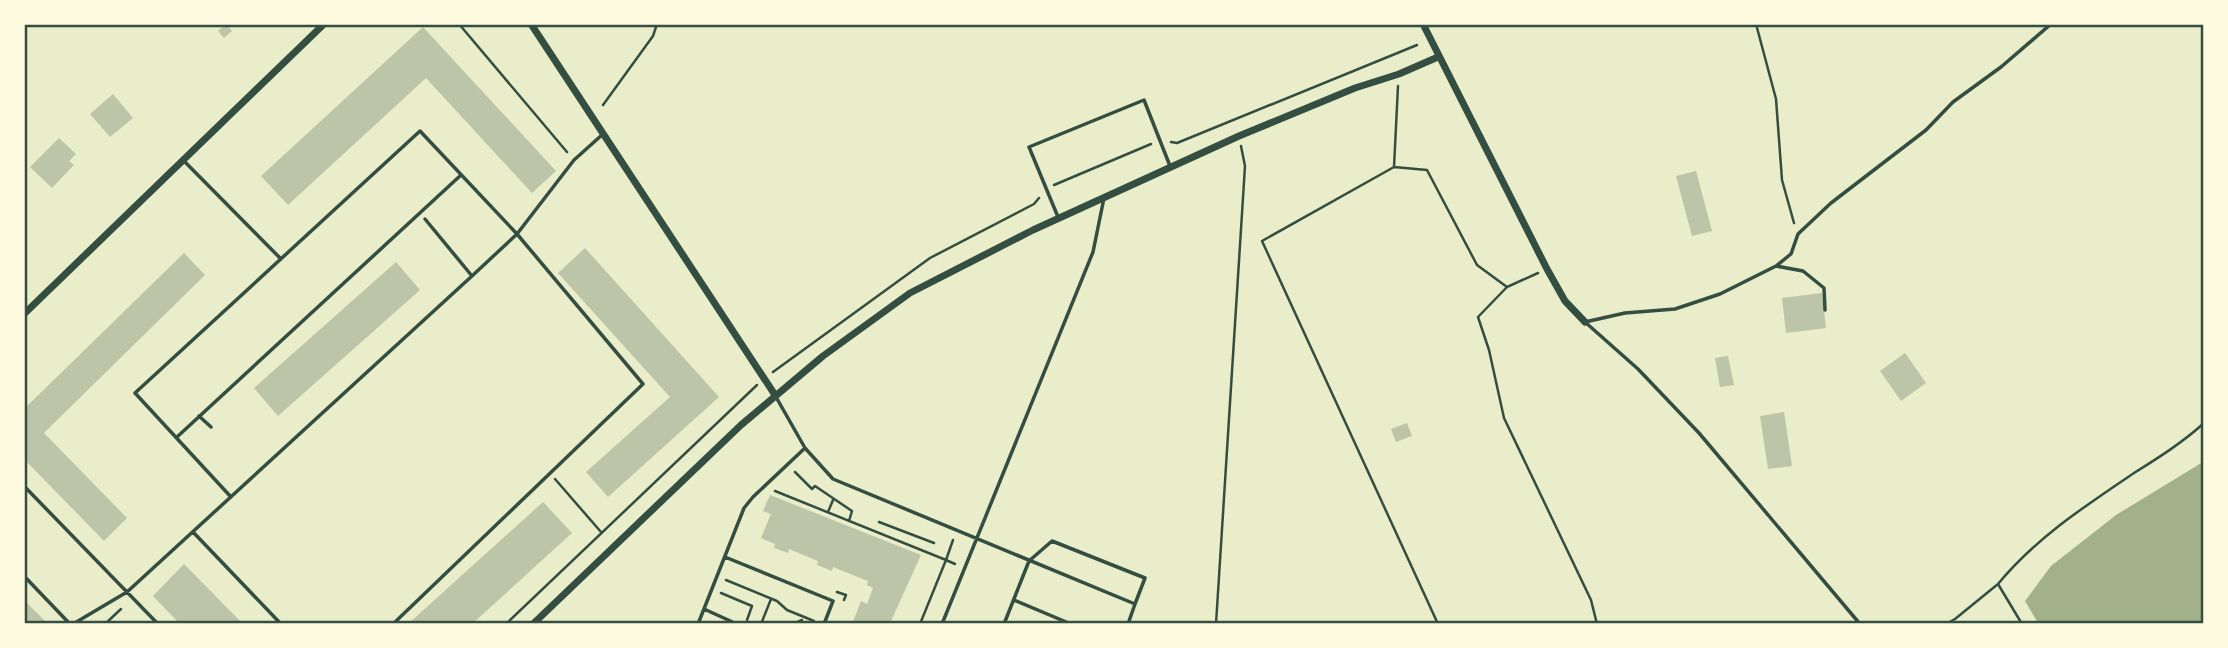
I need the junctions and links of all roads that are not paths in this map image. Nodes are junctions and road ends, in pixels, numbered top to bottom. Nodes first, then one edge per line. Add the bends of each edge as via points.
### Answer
1 (324, 24) edge
2 (531, 24) edge
3 (1423, 24) edge
4 (2051, 24) edge
5 (1437, 57) junction
6 (603, 134) junction
7 (184, 160) junction
8 (1170, 167) junction
9 (461, 176) junction
10 (1104, 197) junction
11 (1059, 218) junction
12 (425, 219) dead end
13 (517, 234) junction
14 (281, 259) junction
15 (1776, 266) junction
16 (472, 276) junction
17 (1825, 310) dead end
18 (24, 314) edge
19 (1585, 322) junction
20 (775, 396) junction
21 (199, 416) junction
22 (211, 427) dead end
23 (176, 437) junction
24 (805, 449) junction
25 (24, 486) edge
26 (231, 497) junction
27 (193, 532) junction
28 (976, 538) junction
29 (725, 557) junction
30 (1029, 561) junction
31 (24, 576) edge
32 (127, 592) junction
33 (1014, 600) junction
34 (1135, 604) junction
35 (704, 609) junction
36 (71, 624) edge
37 (158, 624) edge
38 (281, 624) edge
39 (393, 624) edge
40 (533, 624) edge
41 (698, 624) edge
42 (737, 624) edge
43 (822, 624) edge
44 (942, 624) edge
45 (1004, 624) edge
46 (1071, 624) edge
47 (1128, 624) edge
48 (1860, 624) edge

1 - 7 street
2 - 6 street
3 - 5 street
4 - 15 lane via 1953,102 1926,130 1831,202 1798,234 1791,254
5 - 8 street
5 - 19 street via 1547,269 1565,301
6 - 13 lane via 574,160
6 - 20 street
7 - 14 lane
7 - 18 street
8 - 10 street
8 - 11 lane via 1144,100 1029,147
9 - 13 lane
9 - 14 lane via 419,131
9 - 21 lane
10 - 11 street
10 - 28 lane via 1093,252
11 - 20 street via 911,293
12 - 16 lane
13 - 16 lane
13 - 39 lane via 643,384
14 - 23 lane via 135,393
15 - 17 lane via 1802,271 1824,288
15 - 19 lane via 1720,294 1675,309
16 - 26 lane
19 - 48 lane via 1699,433
20 - 24 lane
20 - 40 street
21 - 22 lane
21 - 23 lane
23 - 26 lane
24 - 28 lane via 833,479
24 - 29 lane via 744,508
25 - 32 lane
26 - 27 lane
27 - 32 lane
27 - 38 lane
28 - 30 lane
28 - 44 lane
29 - 35 lane
29 - 43 lane via 833,601
30 - 33 lane
30 - 34 lane
30 - 34 lane via 1052,541 1145,578
31 - 36 lane
32 - 36 lane
32 - 37 lane
33 - 45 lane
33 - 46 lane
34 - 47 lane
35 - 41 lane
35 - 42 lane

